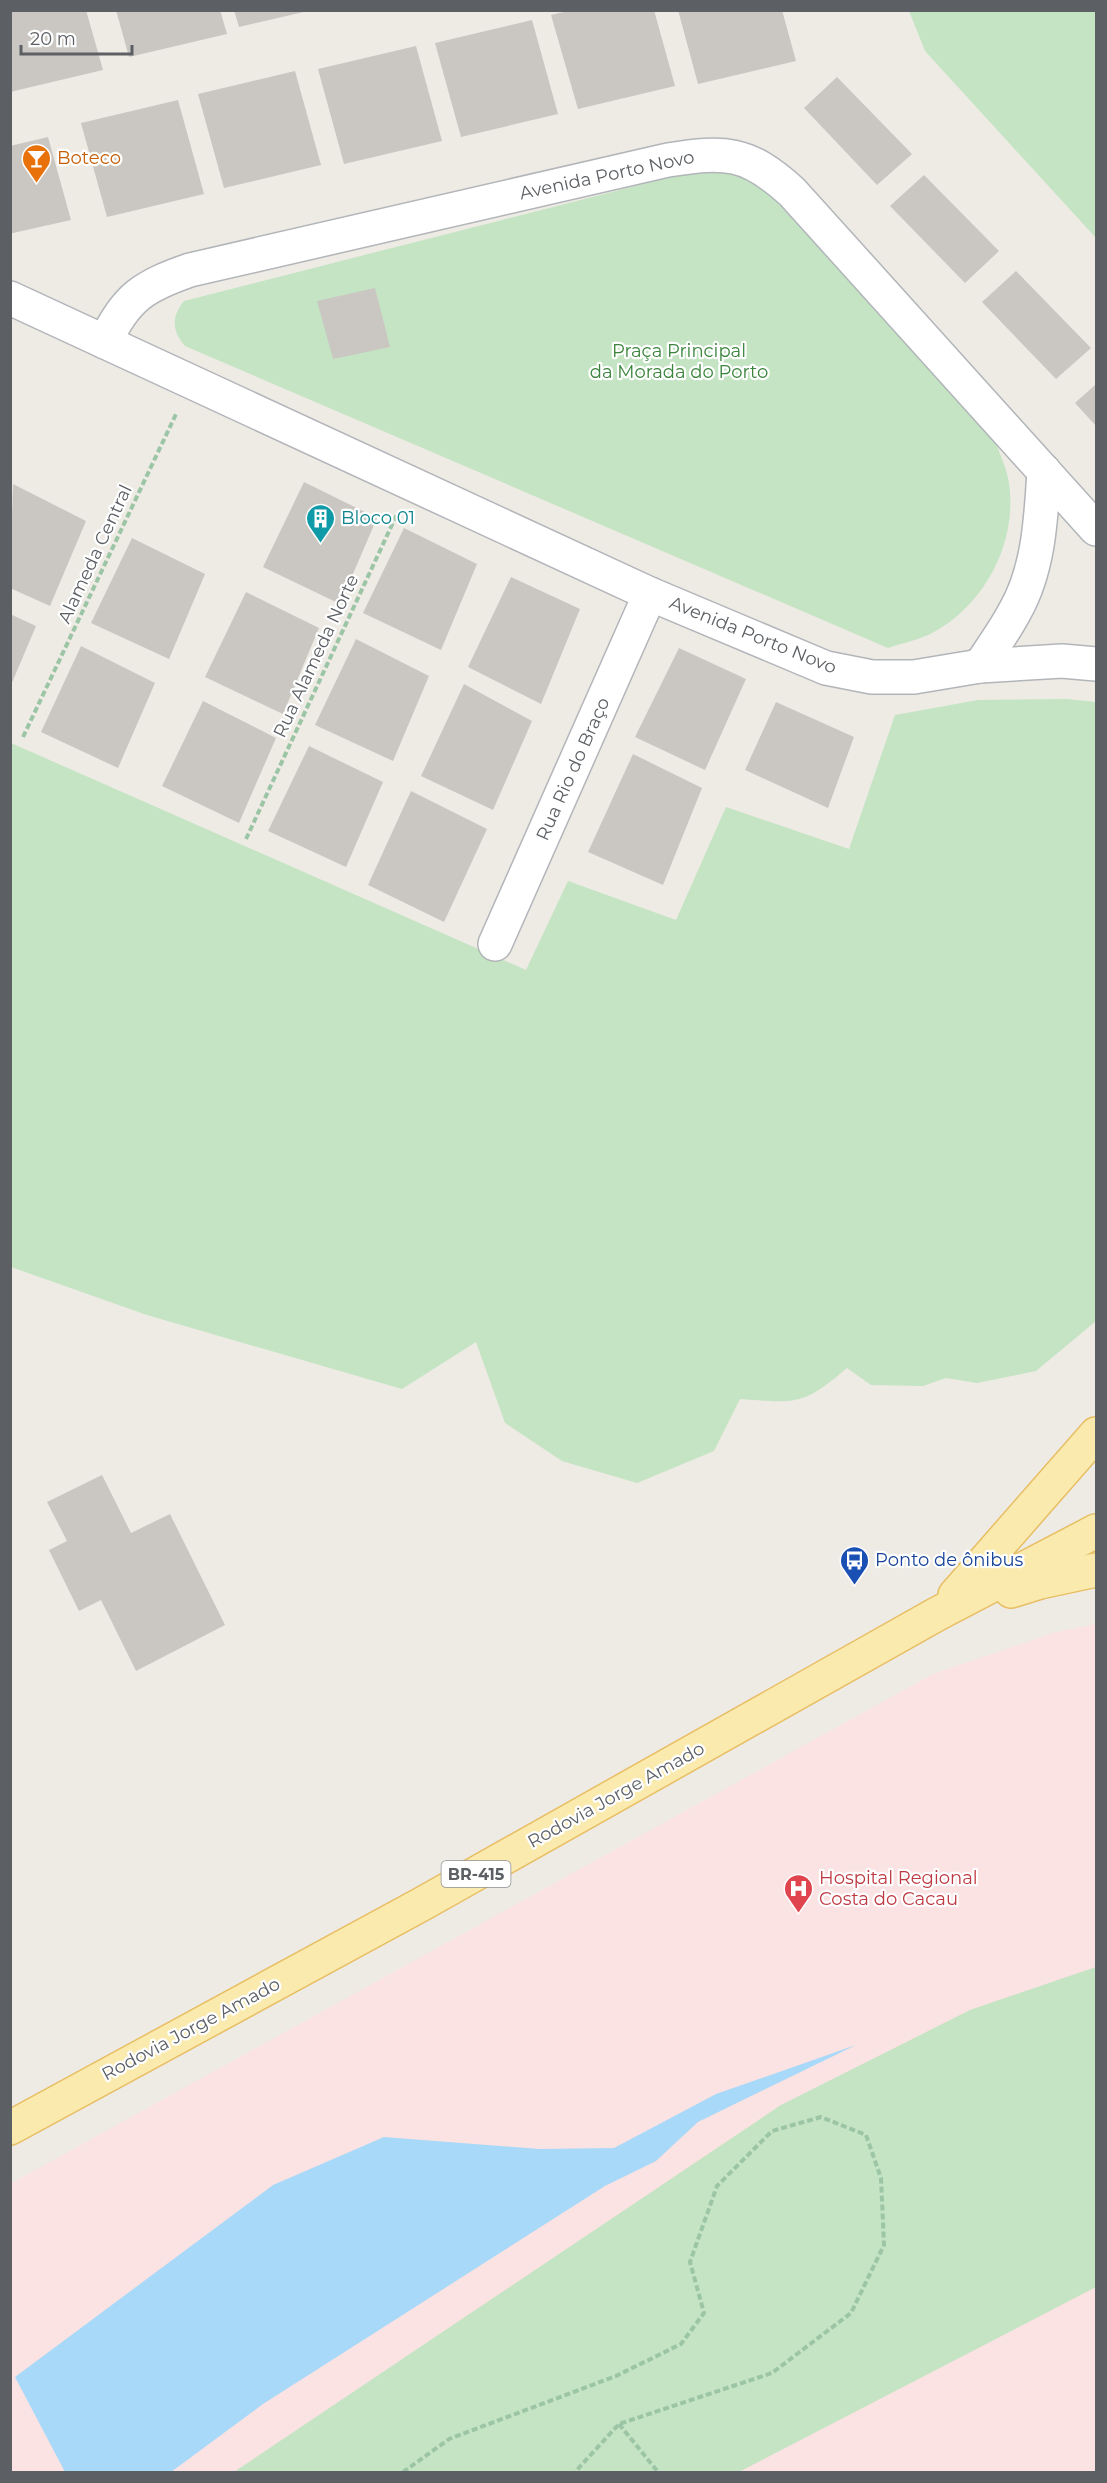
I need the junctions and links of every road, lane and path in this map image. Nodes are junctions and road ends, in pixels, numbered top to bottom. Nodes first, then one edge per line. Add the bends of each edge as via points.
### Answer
1 (10, 298) edge
2 (105, 342) junction
3 (191, 382) junction
4 (1044, 471) junction
5 (411, 484) junction
6 (1096, 529) edge
7 (650, 594) junction
8 (1096, 664) edge
9 (980, 666) junction
10 (22, 737) dead end
11 (246, 839) dead end
12 (495, 944) dead end
13 (1096, 1434) edge
14 (1096, 1531) edge
15 (1096, 1570) edge
16 (937, 1614) junction
17 (10, 2128) edge
18 (619, 2424) junction
19 (403, 2472) edge
20 (574, 2472) edge
21 (658, 2472) edge

1 - 2 street, Avenida Porto Novo
2 - 3 street, Avenida Porto Novo
2 - 4 street, Avenida Porto Novo via 116,317 136,295 190,270 668,160 706,154 738,156 769,171 792,192
3 - 5 street, Avenida Porto Novo
3 - 10 path, Alameda Central
4 - 6 street, Avenida Porto Novo
4 - 9 street via 1041,524 1033,564 1016,610
5 - 7 street, Avenida Porto Novo
5 - 11 path, Rua Alameda Norte
7 - 9 street, Avenida Porto Novo via 826,668 872,677 914,677
7 - 12 street, Rua Rio do Braço
8 - 9 street, Avenida Porto Novo
13 - 16 main road via 1010,1536
14 - 16 main road, Rodovia Jorge Amado / BR-415
15 - 16 main road via 1040,1582
16 - 17 main road, Rodovia Jorge Amado / BR-415 via 422,1904
18 - 19 path via 772,2373 851,2313 884,2245 881,2178 866,2135 821,2117 772,2131 717,2186 690,2262 704,2313 681,2344 616,2376 450,2439
18 - 20 path
18 - 21 path

